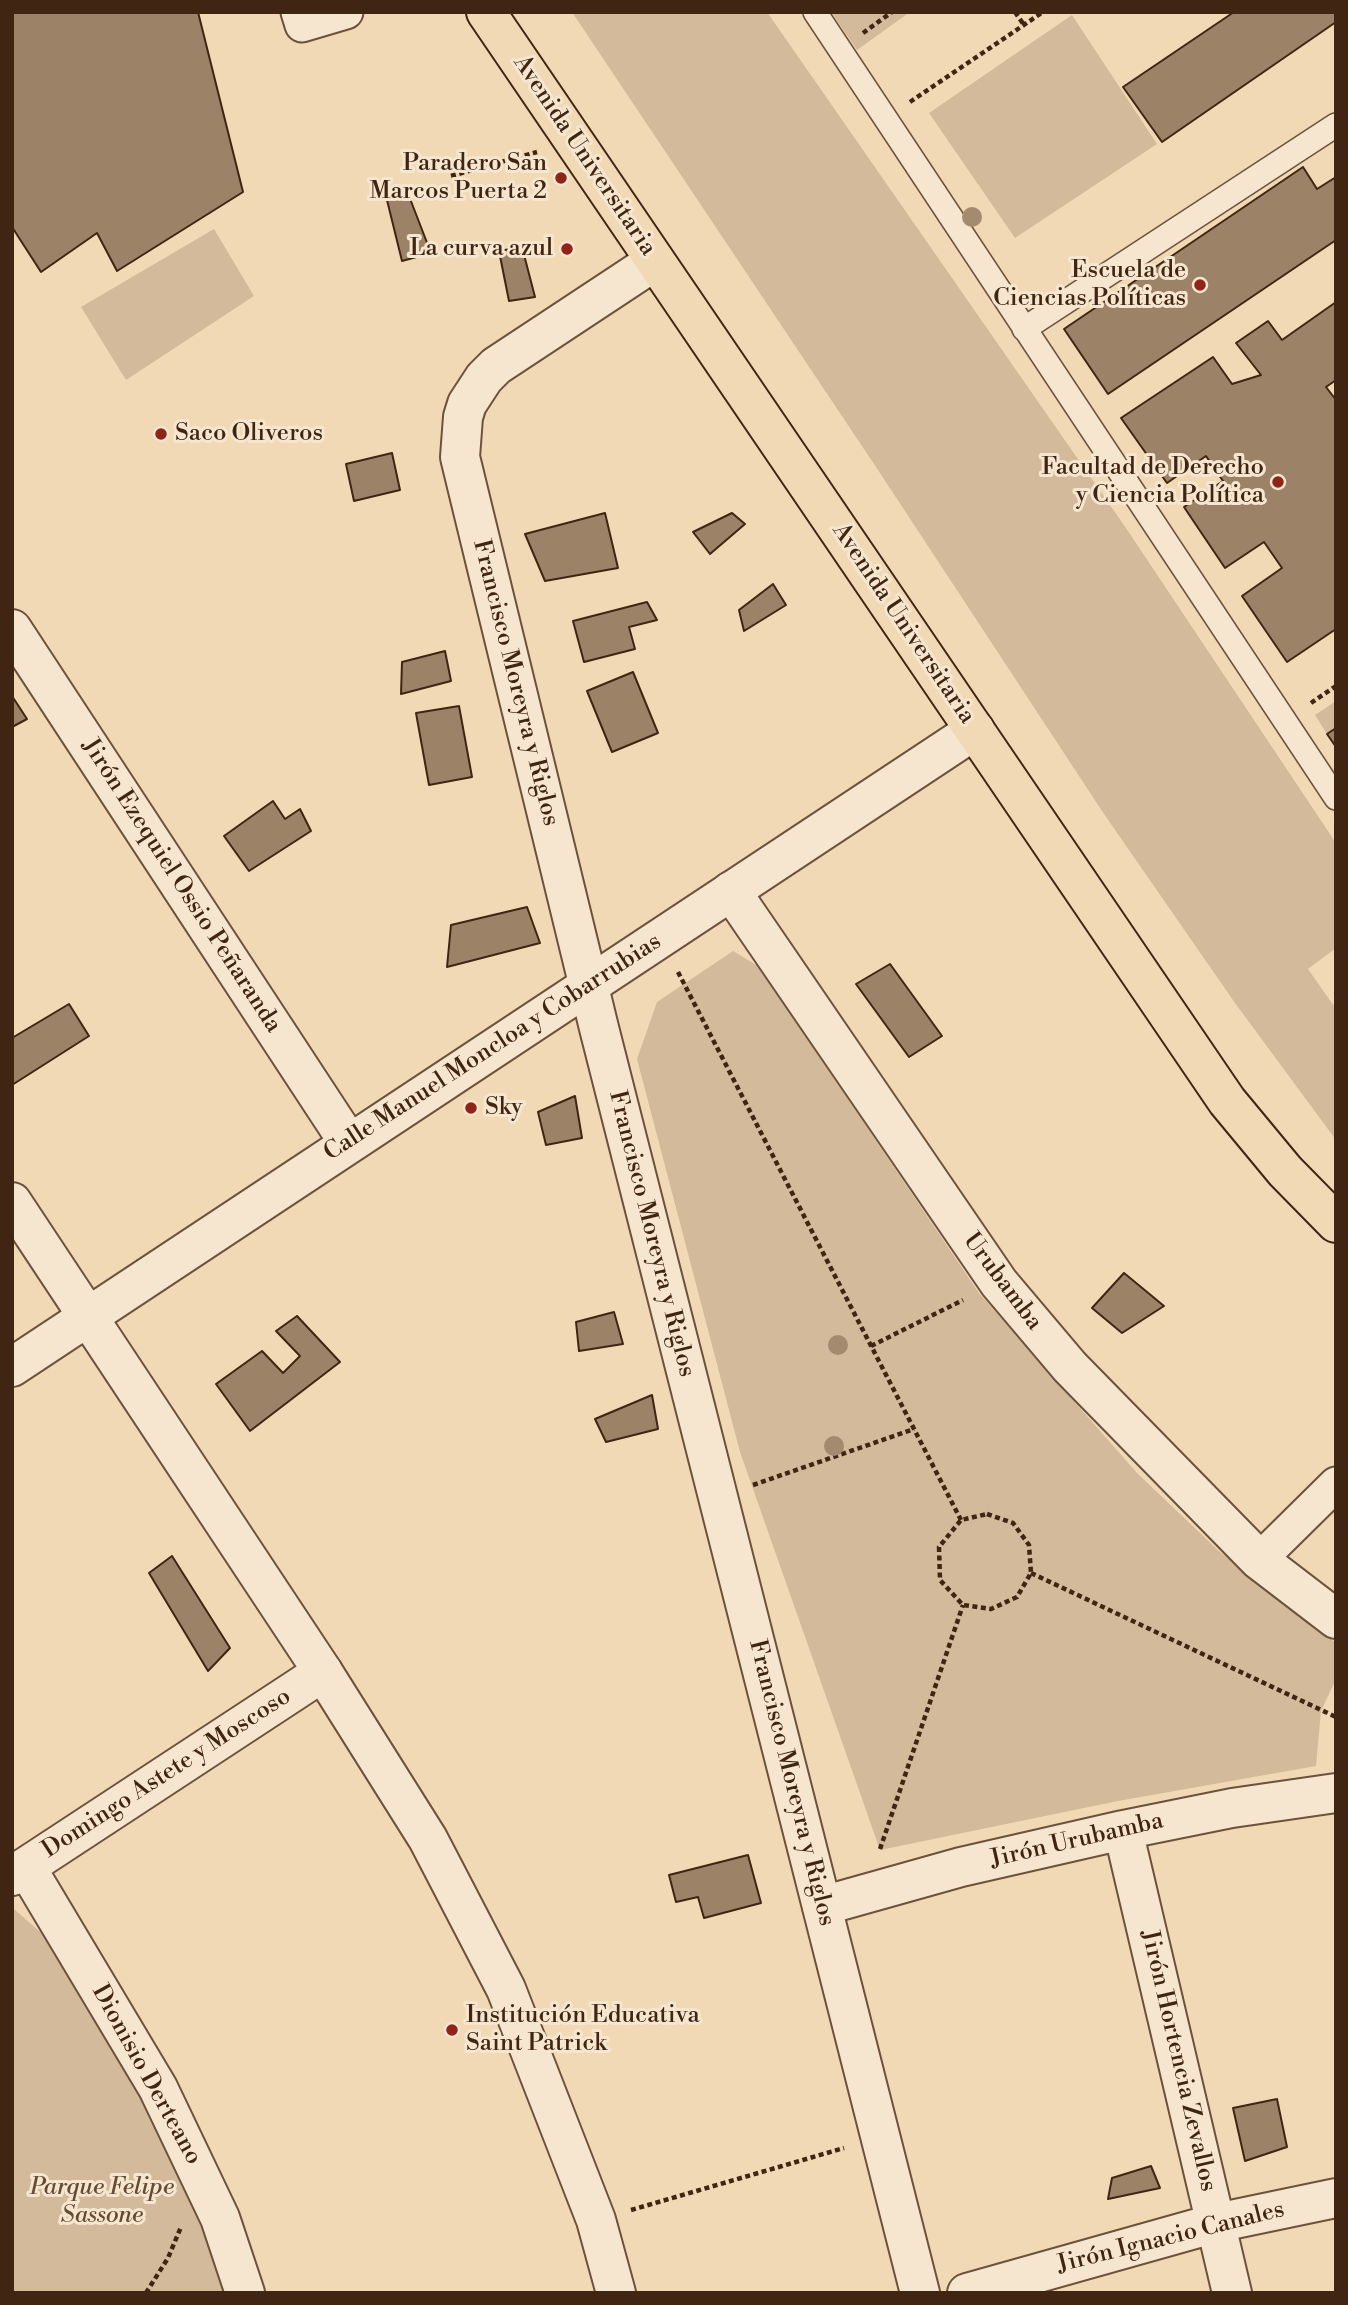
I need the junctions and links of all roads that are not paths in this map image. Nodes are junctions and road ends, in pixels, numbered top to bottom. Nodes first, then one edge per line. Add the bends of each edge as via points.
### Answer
1 (298, 12) edge
2 (346, 12) edge
3 (486, 12) edge
4 (815, 12) edge
5 (1336, 125) edge
6 (655, 261) junction
7 (1024, 329) junction
8 (12, 629) edge
9 (975, 730) junction
10 (1336, 798) edge
11 (731, 891) junction
12 (589, 985) junction
13 (349, 1143) junction
14 (12, 1202) edge
15 (1334, 1217) edge
16 (88, 1317) junction
17 (12, 1367) edge
18 (1336, 1484) edge
19 (1259, 1559) junction
20 (1336, 1619) edge
21 (323, 1672) junction
22 (1332, 1786) edge
23 (1123, 1830) junction
24 (19, 1872) edge
25 (822, 1906) junction
26 (1336, 2198) edge
27 (1216, 2223) junction
28 (245, 2293) edge
29 (616, 2293) edge
30 (920, 2293) edge
31 (967, 2293) edge
32 (1232, 2293) edge

1 - 2 street via 302,25
3 - 6 main road, Avenida Universitaria
4 - 7 lane
5 - 7 lane
6 - 9 main road, Avenida Universitaria
6 - 12 street, Francisco Moreyra y Riglos via 496,366 467,404 460,431 463,472
7 - 10 lane
8 - 13 street, Jirón Ezequiel Ossio Peñaranda
9 - 11 street, Calle Manuel Moncloa y Cobarrubias
9 - 15 main road, Avenida Universitaria via 1227,1101 1285,1171
11 - 12 street, Calle Manuel Moncloa y Cobarrubias
11 - 19 street, Urubamba via 999,1283 1070,1367
12 - 13 street, Calle Manuel Moncloa y Cobarrubias
12 - 25 street, Francisco Moreyra y Riglos
13 - 16 street, Calle Manuel Moncloa y Cobarrubias
14 - 16 street
16 - 17 street, Calle Manuel Moncloa y Cobarrubias
16 - 21 street
18 - 19 street
19 - 20 street, Urubamba
21 - 24 street, Domingo Astete y Moscoso
21 - 29 street via 428,1839 506,1989 596,2220
22 - 23 street, Jirón Urubamba
23 - 25 street, Jirón Urubamba via 961,1867
23 - 27 street, Jirón Hortencia Zevallos
24 - 28 street, Dionisio Derteano via 158,2088 220,2217
25 - 30 street, Francisco Moreyra y Riglos
26 - 27 street, Jirón Ignacio Canales
27 - 31 street, Jirón Ignacio Canales
27 - 32 street, Jirón Hortencia Zevallos

